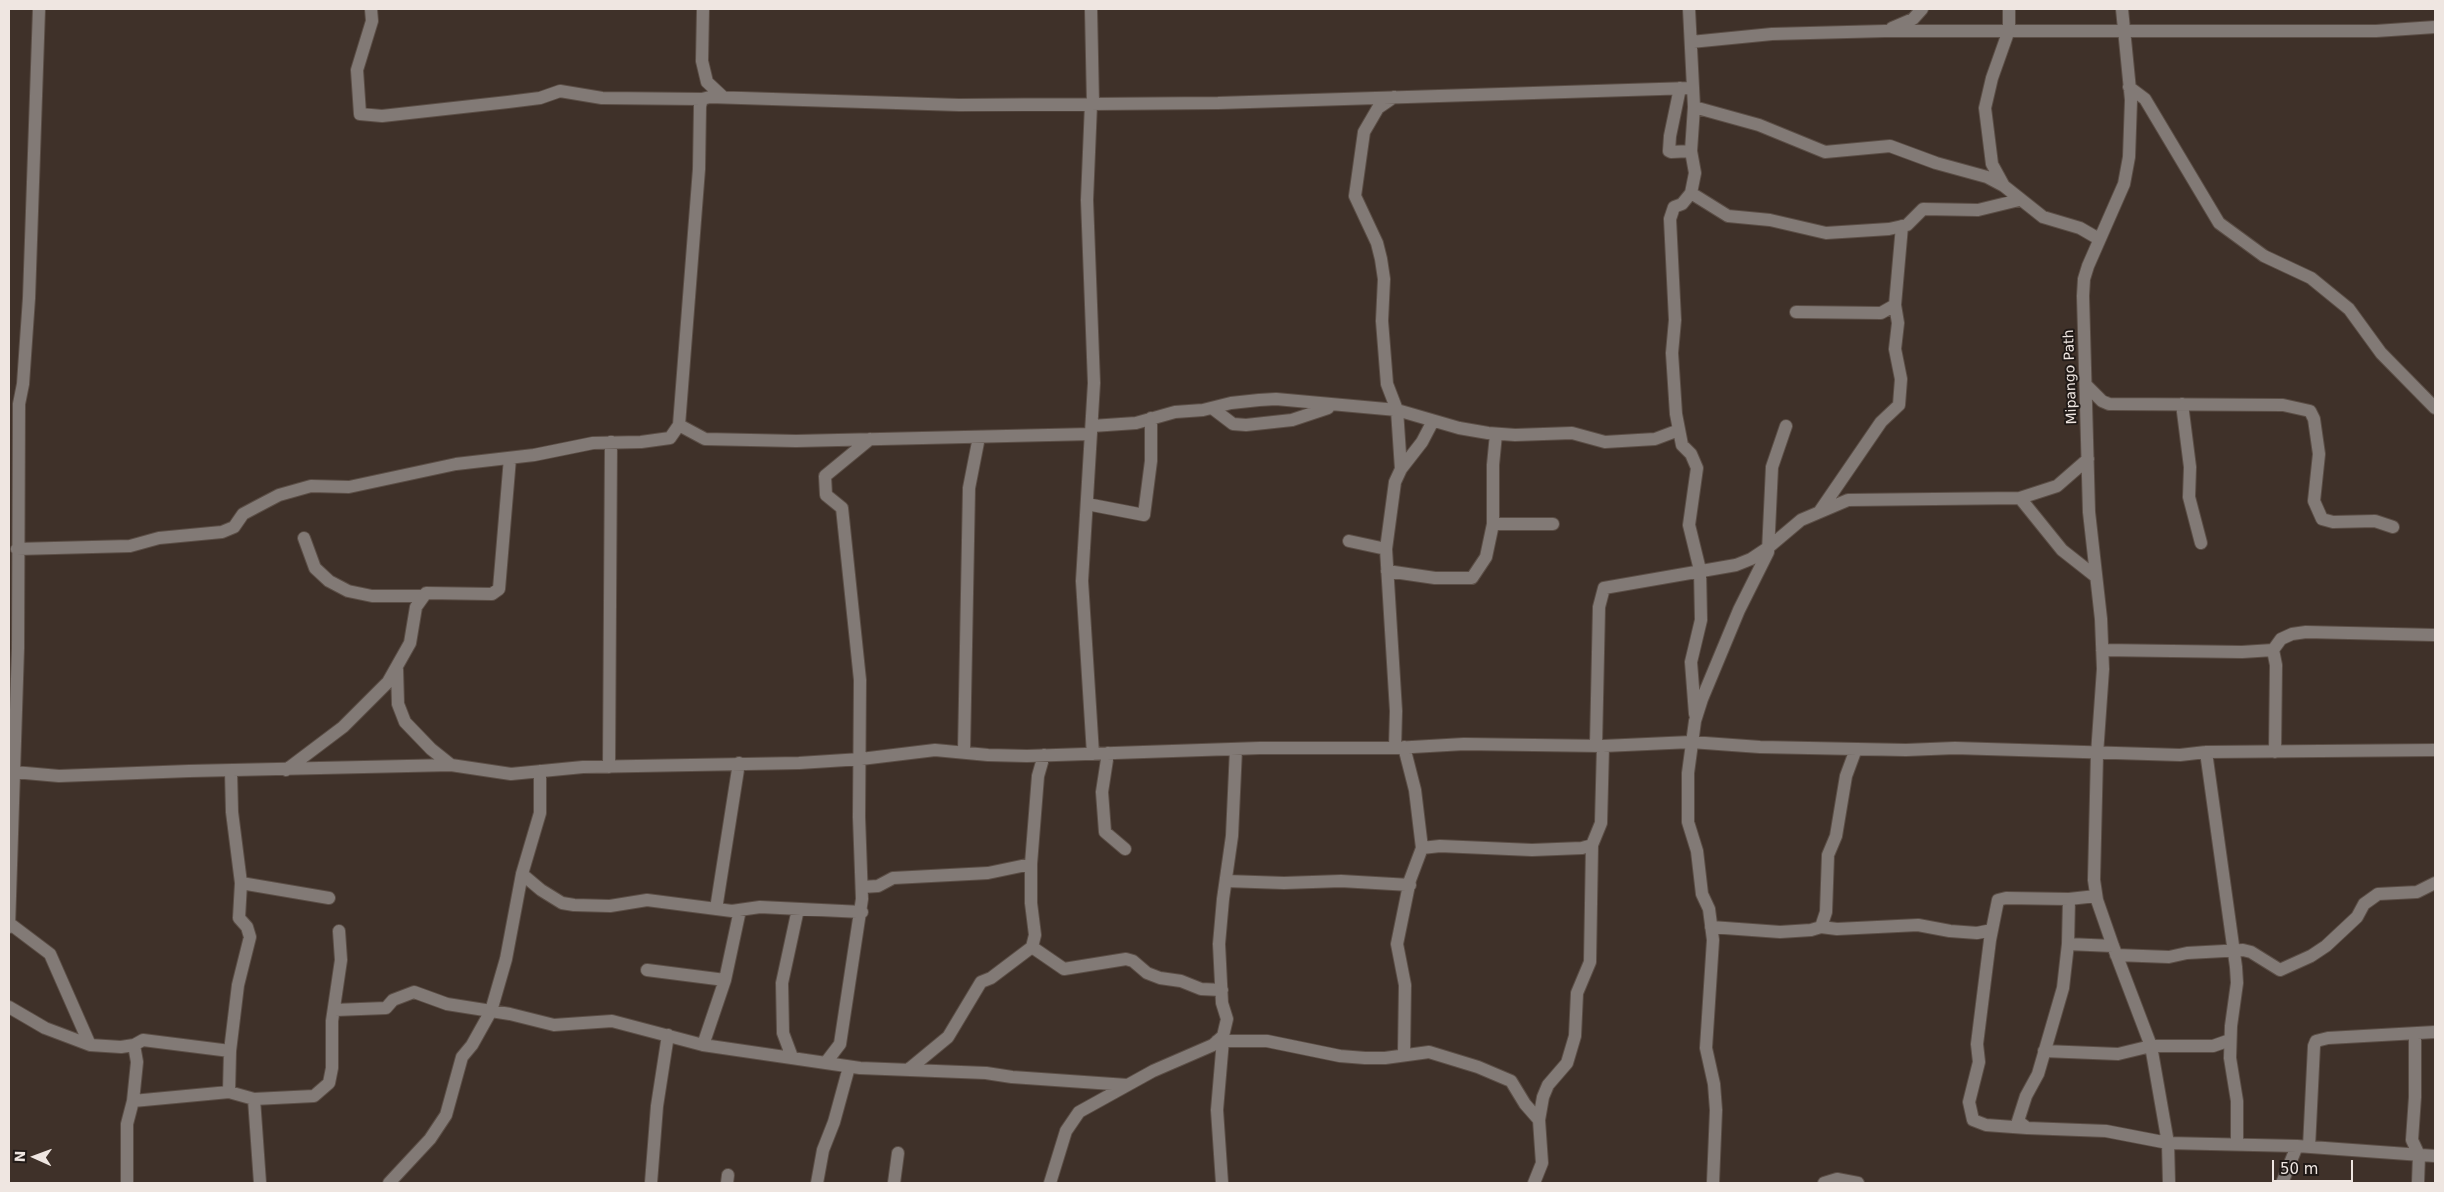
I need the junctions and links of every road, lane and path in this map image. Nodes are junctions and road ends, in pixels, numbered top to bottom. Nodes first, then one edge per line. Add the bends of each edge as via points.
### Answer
1 (39, 9) edge
2 (371, 9) edge
3 (703, 9) edge
4 (1091, 9) edge
5 (1689, 9) edge
6 (1922, 9) edge
7 (2009, 9) edge
8 (2122, 9) edge
9 (2435, 27) edge
10 (2123, 29) junction
11 (2009, 30) junction
12 (1885, 31) junction
13 (1691, 42) junction
14 (2129, 87) junction
15 (1686, 88) junction
16 (722, 96) junction
17 (1394, 97) junction
18 (702, 99) junction
19 (1092, 104) junction
20 (1694, 107) junction
21 (1691, 151) junction
22 (2004, 186) junction
23 (1691, 193) junction
24 (2020, 200) junction
25 (1902, 226) junction
26 (2099, 239) junction
27 (1895, 304) junction
28 (1796, 312) dead end
29 (2086, 386) junction
30 (1231, 403) junction
31 (2182, 404) junction
32 (1333, 406) junction
33 (1212, 408) junction
34 (2435, 408) edge
35 (1397, 410) junction
36 (1151, 418) junction
37 (1433, 421) junction
38 (1233, 424) junction
39 (679, 425) junction
40 (1786, 426) dead end
41 (1091, 430) junction
42 (1679, 430) junction
43 (1496, 434) junction
44 (979, 437) junction
45 (870, 439) junction
46 (611, 442) junction
47 (510, 458) junction
48 (2088, 459) junction
49 (1401, 468) junction
50 (2020, 498) junction
51 (1087, 504) junction
52 (1818, 513) junction
53 (1493, 524) junction
54 (1553, 524) dead end
55 (2393, 527) dead end
56 (304, 538) dead end
57 (1350, 541) dead end
58 (2201, 543) dead end
59 (1769, 547) junction
60 (1386, 548) junction
61 (18, 550) junction
62 (1700, 570) junction
63 (1387, 571) junction
64 (2095, 576) junction
65 (422, 596) junction
66 (2435, 635) edge
67 (2102, 650) junction
68 (2273, 650) junction
69 (397, 669) junction
70 (1695, 722) junction
71 (1691, 742) junction
72 (1599, 745) junction
73 (1399, 747) junction
74 (1236, 749) junction
75 (1856, 749) junction
76 (2435, 750) edge
77 (964, 752) junction
78 (2206, 752) junction
79 (2274, 752) junction
80 (1108, 753) junction
81 (1093, 754) junction
82 (2097, 754) junction
83 (1044, 755) junction
84 (861, 759) junction
85 (739, 763) junction
86 (451, 765) junction
87 (609, 767) junction
88 (286, 770) junction
89 (231, 771) junction
90 (540, 771) junction
91 (14, 772) junction
92 (1592, 845) junction
93 (1422, 848) junction
94 (1125, 849) dead end
95 (1031, 864) junction
96 (522, 874) junction
97 (1226, 881) junction
98 (241, 883) junction
99 (2435, 883) edge
100 (1410, 885) junction
101 (862, 887) junction
102 (2096, 896) junction
103 (329, 898) dead end
104 (2069, 899) junction
105 (716, 909) junction
106 (740, 910) junction
107 (798, 910) junction
108 (862, 912) junction
109 (9, 923) edge
110 (1711, 927) junction
111 (1821, 927) junction
112 (9, 928) edge
113 (1992, 930) junction
114 (339, 931) dead end
115 (2068, 944) junction
116 (1032, 947) junction
117 (2233, 949) junction
118 (2114, 951) junction
119 (647, 970) dead end
120 (725, 980) junction
121 (1222, 990) junction
122 (9, 1007) edge
123 (335, 1010) junction
124 (492, 1010) junction
125 (2435, 1032) edge
126 (2415, 1034) junction
127 (668, 1035) junction
128 (2230, 1040) junction
129 (1220, 1041) junction
130 (90, 1045) junction
131 (134, 1045) junction
132 (703, 1045) junction
133 (2151, 1046) junction
134 (230, 1051) junction
135 (2044, 1051) junction
136 (1404, 1054) junction
137 (792, 1057) junction
138 (827, 1062) junction
139 (849, 1066) junction
140 (908, 1070) junction
141 (1127, 1085) junction
142 (229, 1092) junction
143 (254, 1099) junction
144 (134, 1101) junction
145 (1539, 1120) junction
146 (2027, 1128) junction
147 (2168, 1143) junction
148 (2237, 1144) junction
149 (2303, 1146) junction
150 (898, 1153) dead end
151 (2419, 1155) junction
152 (2435, 1156) edge
153 (127, 1183) edge
154 (260, 1183) edge
155 (389, 1183) edge
156 (651, 1183) edge
157 (817, 1183) edge
158 (894, 1183) edge
159 (1050, 1183) edge
160 (1222, 1183) edge
161 (1534, 1183) edge
162 (1713, 1183) edge
163 (1824, 1183) edge
164 (1858, 1183) edge
165 (2169, 1183) edge
166 (2282, 1183) edge
167 (2418, 1183) edge

1 - 61 street via 29,298 19,404
2 - 18 street via 372,21 357,70 360,114 382,116 508,102 540,98 560,91 602,98
3 - 16 street via 702,61 706,82
4 - 19 street
5 - 13 street
6 - 12 street via 1913,19
7 - 11 street
8 - 10 street, Mipango Path
9 - 10 street via 2376,31
10 - 11 street
10 - 14 street, Mipango Path
11 - 12 street
11 - 22 street via 1985,108 1992,164
12 - 13 street via 1772,34
13 - 15 street
14 - 26 street, Mipango Path via 2131,125 2127,173
14 - 34 street via 2145,99 2218,223 2258,252 2311,278 2349,309 2381,353
15 - 17 street
15 - 20 street
15 - 21 street via 1670,136 1670,150
16 - 18 street
16 - 19 street via 959,104
17 - 19 street
17 - 35 street via 1378,108 1364,132 1355,196 1381,259 1387,384
18 - 39 street
19 - 41 street via 1087,200 1092,323
20 - 21 street
20 - 22 street via 1759,125 1825,152 1890,146 1987,177
21 - 23 street via 1695,173
22 - 24 street
23 - 25 street via 1728,216 1770,220 1826,233
23 - 42 street via 1682,204 1674,207 1670,220 1675,320 1672,353
24 - 25 street via 1978,210 1923,209 1908,225
24 - 26 street via 2043,218 2080,228
25 - 27 street
26 - 29 street, Mipango Path via 2084,278
27 - 28 street via 1881,313
27 - 52 street via 1898,322 1895,350 1901,379 1899,406 1882,422
29 - 31 street via 2109,404
29 - 48 street, Mipango Path
30 - 32 street via 1276,400
30 - 33 street
30 - 38 street
31 - 55 street via 2283,405 2310,411 2319,454 2314,501 2322,520 2375,521
31 - 58 street via 2190,467 2189,498
32 - 35 street
32 - 38 street via 1292,420
33 - 36 street
33 - 38 street
35 - 37 street
35 - 49 street
36 - 41 street
36 - 51 street via 1151,461 1144,515
37 - 43 street
37 - 49 street via 1422,442
39 - 45 street via 705,439
39 - 46 street via 673,436 665,440
40 - 59 street via 1772,467
41 - 44 street
41 - 51 street
42 - 43 street via 1655,439 1605,442 1572,433
42 - 62 street via 1682,445 1697,468 1690,525
43 - 53 street
44 - 45 street
44 - 77 street via 969,488
45 - 84 street via 825,476 826,495 842,508 860,680
46 - 47 street
46 - 87 street
47 - 61 street via 456,464 349,487 311,486 279,495 244,514 234,527 222,532 159,538 130,546
47 - 65 street via 499,589 492,594 430,592
48 - 50 street via 2057,486
48 - 64 street, Mipango Path
49 - 60 street via 1395,482
50 - 52 street via 1848,500
50 - 64 street via 2062,550
51 - 81 street via 1082,581
52 - 59 street via 1801,520
53 - 54 street
53 - 63 street via 1486,557 1472,578 1435,578
56 - 65 street via 315,568 329,581 348,591 372,596
57 - 60 street
59 - 62 street via 1736,565
59 - 70 street via 1739,610
60 - 63 street
61 - 91 street
62 - 70 street via 1701,620 1691,662
62 - 72 street via 1604,588 1599,607
63 - 73 street
64 - 67 street, Mipango Path
65 - 69 street via 416,607 410,643
66 - 68 street via 2306,632 2281,639
67 - 68 street
67 - 82 street, Mipango Path
68 - 79 street via 2276,664
69 - 86 street via 398,704 405,722
69 - 88 street via 350,721
70 - 71 street
71 - 72 street
71 - 75 street
71 - 110 street via 1688,822
72 - 73 street
72 - 92 street via 1601,823
73 - 74 street
73 - 93 street via 1415,790
74 - 80 street
74 - 97 street via 1232,836
75 - 82 street via 1954,748
75 - 111 street via 1846,776 1836,836 1828,855 1826,912
76 - 79 street
77 - 83 street
77 - 84 street via 935,750
78 - 79 street
78 - 82 street via 2180,755
78 - 117 street
80 - 81 street
80 - 94 street via 1102,792 1105,832
81 - 83 street
82 - 102 street, Mipango Path
83 - 95 street via 1038,776
84 - 85 street
84 - 101 street
85 - 87 street
85 - 105 street
86 - 88 street
86 - 90 street via 511,774
87 - 90 street
88 - 89 street
89 - 91 street via 59,776
89 - 98 street via 232,812
90 - 96 street via 540,812
91 - 109 street
92 - 93 street via 1532,850
92 - 145 street via 1590,962 1576,993 1573,1045 1565,1066 1544,1093
93 - 100 street
95 - 101 street via 988,873 893,878 878,886
95 - 116 street via 1035,935
96 - 105 street via 541,890 574,905 610,906 647,900
96 - 124 street via 506,959
97 - 100 street
97 - 121 street via 1220,944
98 - 103 street
98 - 134 street via 239,918 250,937 238,985
99 - 117 street via 2417,892 2378,894 2364,904 2357,917 2326,946 2280,970 2251,952
100 - 136 street via 1397,944 1405,985
101 - 108 street
102 - 104 street
102 - 118 street, Mipango Path
104 - 113 street via 1998,900
104 - 115 street
105 - 106 street
106 - 107 street via 760,907
106 - 120 street
107 - 108 street
107 - 137 street via 782,983 783,1033
108 - 138 street via 840,1044
109 - 112 street
109 - 130 street via 50,954
110 - 111 street via 1780,932
110 - 162 street via 1706,1048 1716,1110
111 - 113 street via 1837,930 1918,925 1968,932
113 - 146 street via 1977,1044 1979,1062 1969,1102 1973,1120 1986,1125
114 - 123 street via 341,960
115 - 118 street
115 - 135 street via 2063,988
116 - 121 street via 1064,969 1126,959 1160,978 1181,981 1201,989
116 - 140 street via 981,982 948,1037
117 - 118 street via 2169,957
117 - 128 street via 2238,983
118 - 133 street, Mipango Path
119 - 120 street
120 - 132 street
121 - 129 street via 1227,1019
122 - 130 street via 45,1028
123 - 124 street via 386,1008 393,1000 414,992 448,1004
123 - 143 street via 329,1083 314,1096
124 - 127 street via 554,1025 612,1021
124 - 155 street via 462,1057 446,1115 430,1139
125 - 126 street
126 - 149 street via 2316,1041
126 - 151 street via 2412,1140
127 - 132 street
127 - 156 street via 656,1112
128 - 133 street via 2212,1046
128 - 148 street via 2230,1067 2239,1125
129 - 136 street via 1268,1040 1340,1056 1377,1059
129 - 141 street
129 - 160 street via 1217,1110
130 - 131 street
131 - 134 street via 143,1040
131 - 144 street via 137,1062
132 - 137 street
133 - 135 street via 2118,1054
133 - 147 street, Mipango Path
134 - 142 street
135 - 146 street via 2018,1121
136 - 145 street via 1429,1052 1511,1081
137 - 138 street
138 - 139 street
139 - 140 street
139 - 157 street via 823,1150
140 - 141 street
141 - 159 street via 1091,1104 1071,1121
142 - 143 street
142 - 144 street
143 - 154 street
144 - 153 street via 127,1124
145 - 161 street via 1542,1163
146 - 147 street via 2106,1131
147 - 148 street
147 - 165 street, Mipango Path
148 - 149 street
149 - 151 street
149 - 166 street
150 - 158 street
151 - 152 street
151 - 167 street
163 - 164 street via 1837,1180

